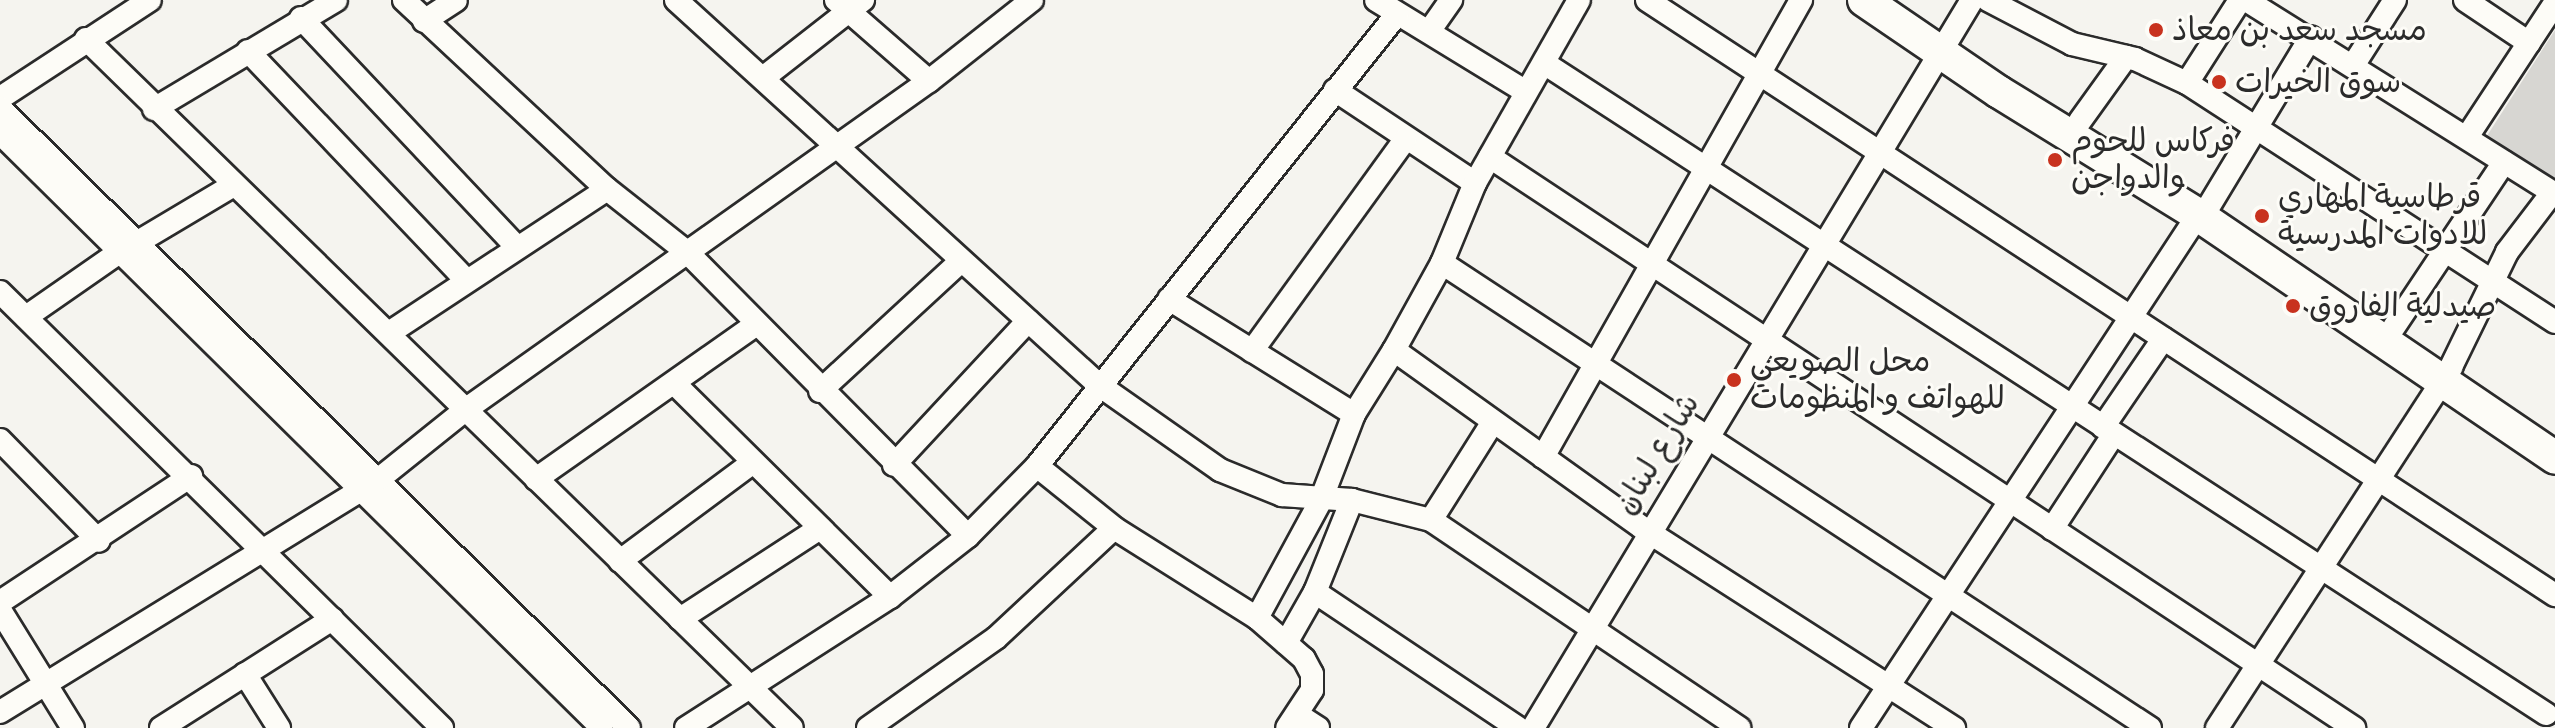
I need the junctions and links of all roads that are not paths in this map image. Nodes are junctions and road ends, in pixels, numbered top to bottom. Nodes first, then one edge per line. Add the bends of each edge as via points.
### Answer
1 (150, 0) edge
2 (336, 0) edge
3 (404, 0) edge
4 (456, 0) edge
5 (676, 0) edge
6 (1032, 0) edge
7 (1376, 0) edge
8 (1451, 0) edge
9 (1579, 0) edge
10 (1647, 0) edge
11 (1801, 0) edge
12 (1864, 0) edge
13 (1898, 0) edge
14 (1972, 0) edge
15 (1988, 0) edge
16 (2243, 0) edge
17 (2395, 0) edge
18 (2465, 0) edge
19 (2555, 3) edge
20 (849, 4) edge
21 (1397, 14) junction
22 (301, 18) junction
23 (424, 21) junction
24 (1430, 30) junction
25 (2311, 37) junction
26 (86, 39) junction
27 (1945, 43) junction
28 (2529, 43) junction
29 (248, 51) junction
30 (2126, 57) junction
31 (1544, 63) junction
32 (2354, 64) junction
33 (1761, 74) junction
34 (763, 78) junction
35 (929, 81) junction
36 (2187, 83) junction
37 (1335, 90) junction
38 (1526, 92) junction
39 (0, 98) edge
40 (0, 108) edge
41 (154, 109) junction
42 (2080, 121) junction
43 (2254, 127) junction
44 (0, 133) edge
45 (2467, 137) junction
46 (1405, 140) junction
47 (837, 146) junction
48 (1879, 149) junction
49 (1490, 157) junction
50 (2504, 162) junction
51 (1709, 168) junction
52 (1475, 183) junction
53 (232, 186) junction
54 (607, 189) junction
55 (2554, 194) edge
56 (2203, 211) junction
57 (1827, 245) junction
58 (516, 246) junction
59 (130, 247) junction
60 (688, 253) junction
61 (2446, 253) junction
62 (961, 261) junction
63 (1442, 263) junction
64 (1655, 267) junction
65 (466, 280) junction
66 (2496, 283) junction
67 (0, 292) edge
68 (1169, 299) junction
69 (26, 317) junction
70 (2131, 318) junction
71 (1028, 321) junction
72 (2555, 322) edge
73 (755, 325) junction
74 (2394, 327) junction
75 (389, 333) junction
76 (1763, 339) junction
77 (2163, 339) junction
78 (1394, 350) junction
79 (1252, 351) junction
80 (1597, 368) junction
81 (2446, 375) junction
82 (675, 384) junction
83 (1099, 385) junction
84 (820, 391) junction
85 (2071, 405) junction
86 (465, 410) junction
87 (1354, 414) junction
88 (1493, 422) junction
89 (2108, 431) junction
90 (2555, 434) edge
91 (1704, 439) junction
92 (0, 440) edge
93 (1543, 457) junction
94 (2555, 458) edge
95 (752, 463) junction
96 (894, 465) junction
97 (1037, 466) junction
98 (191, 476) junction
99 (2378, 477) junction
100 (536, 479) junction
101 (371, 484) junction
102 (1321, 500) junction
103 (1352, 500) junction
104 (2009, 501) junction
105 (1431, 520) junction
106 (820, 528) junction
107 (1114, 528) junction
108 (2052, 529) junction
109 (1647, 531) junction
110 (968, 536) junction
111 (99, 541) junction
112 (263, 552) junction
113 (620, 561) junction
114 (2318, 570) junction
115 (1315, 592) junction
116 (1948, 593) junction
117 (2555, 595) edge
118 (890, 597) junction
119 (0, 602) edge
120 (0, 610) edge
121 (1257, 618) junction
122 (332, 619) junction
123 (680, 619) junction
124 (1591, 631) junction
125 (1286, 643) junction
126 (2258, 663) junction
127 (245, 674) junction
128 (44, 682) junction
129 (1887, 685) junction
130 (752, 689) junction
131 (0, 712) edge
132 (2546, 714) edge
133 (1292, 722) edge
134 (73, 728) edge
135 (161, 728) edge
136 (279, 728) edge
137 (442, 728) edge
138 (602, 728) edge
139 (629, 728) edge
140 (686, 728) edge
141 (792, 728) edge
142 (868, 728) edge
143 (1318, 728) edge
144 (1518, 728) edge
145 (1533, 728) edge
146 (1739, 728) edge
147 (1861, 728) edge
148 (1954, 728) edge
149 (2150, 728) edge
150 (2217, 728) edge
151 (2354, 728) edge

1 - 26 street
2 - 22 street
3 - 23 street
4 - 23 street
5 - 34 street
6 - 35 street
7 - 21 street
8 - 24 street
9 - 31 street
10 - 33 street
11 - 33 street
12 - 27 highway
13 - 27 highway
14 - 27 street, شارع لبنان
15 - 30 street via 2072,44
16 - 25 street
16 - 36 street
17 - 32 street
18 - 28 street
19 - 28 street
20 - 34 street
20 - 35 street
21 - 24 street
21 - 37 street
22 - 29 street
22 - 58 street
23 - 54 street
24 - 38 street
25 - 32 street
25 - 43 street
26 - 39 street
26 - 41 street
27 - 42 highway
27 - 48 street, شارع لبنان
27 - 56 highway
28 - 45 street
29 - 41 street
29 - 65 street
30 - 36 street
30 - 42 street
31 - 38 street
31 - 51 street
32 - 45 street
33 - 48 street
33 - 51 street
34 - 47 street
35 - 47 street
36 - 43 street
37 - 46 street
37 - 68 street
38 - 49 street
40 - 59 street
41 - 53 street
42 - 56 highway
43 - 56 street
43 - 61 street
44 - 59 street
45 - 50 street
46 - 52 street
46 - 79 street
47 - 60 street
47 - 62 street
48 - 57 street, شارع لبنان
48 - 70 street
49 - 52 street
49 - 64 street
50 - 55 street
50 - 61 street
51 - 57 street
51 - 64 street
52 - 63 street
53 - 59 street
53 - 75 street
54 - 58 street
54 - 60 street
55 - 66 street via 2507,252
56 - 70 street
56 - 74 highway
56 - 81 highway
57 - 76 street, شارع لبنان
57 - 85 street
58 - 65 street
59 - 69 street
59 - 101 street
60 - 73 street
60 - 86 street
61 - 66 street
61 - 74 street
62 - 71 street
62 - 84 street
63 - 78 street
63 - 80 street
64 - 76 street
64 - 80 street
65 - 75 street
66 - 72 street
66 - 81 street
67 - 69 street
68 - 79 street
68 - 83 street
69 - 98 street
70 - 77 street
70 - 85 street
71 - 83 street
71 - 96 street
73 - 82 street
73 - 84 street
74 - 81 highway
75 - 86 street
76 - 91 street, شارع لبنان
76 - 104 street
77 - 89 street
77 - 99 street
78 - 87 street
78 - 88 street
79 - 87 street
80 - 91 street
80 - 93 street
81 - 90 highway
81 - 94 highway
81 - 99 street
82 - 95 street
82 - 100 street
83 - 97 street
83 - 102 street via 1220,470 1282,495
84 - 96 street
85 - 89 street
85 - 104 street
86 - 100 street
86 - 101 street
87 - 102 street
88 - 93 street
88 - 105 street
89 - 108 street
89 - 114 street
91 - 109 street, شارع لبنان
91 - 116 street
92 - 111 street
93 - 109 street
95 - 106 street
95 - 113 street
96 - 110 street
97 - 107 street
97 - 110 street
98 - 111 street
98 - 112 street
99 - 114 street
99 - 117 street
100 - 113 street
101 - 112 street
101 - 138 street
101 - 139 street
102 - 103 street
102 - 121 street
103 - 105 street
103 - 115 street
104 - 108 street
104 - 116 street
105 - 124 street
106 - 118 street
106 - 123 street
107 - 121 street
107 - 142 street via 996,638
108 - 126 street
109 - 124 street, شارع لبنان
109 - 129 street
110 - 118 street
111 - 119 street
112 - 122 street
112 - 128 street
113 - 123 street
114 - 126 street
114 - 132 street
115 - 125 street
115 - 144 street
116 - 129 street
116 - 149 street
118 - 130 street
120 - 128 street
121 - 125 street
122 - 127 street
122 - 137 street
123 - 130 street
124 - 145 street, شارع لبنان
124 - 146 street
125 - 133 street via 1312,674 1312,690
126 - 150 street
126 - 151 street
127 - 135 street
127 - 136 street
128 - 131 street
128 - 134 street
129 - 147 street
129 - 148 street
130 - 140 street
130 - 141 street
133 - 143 street

